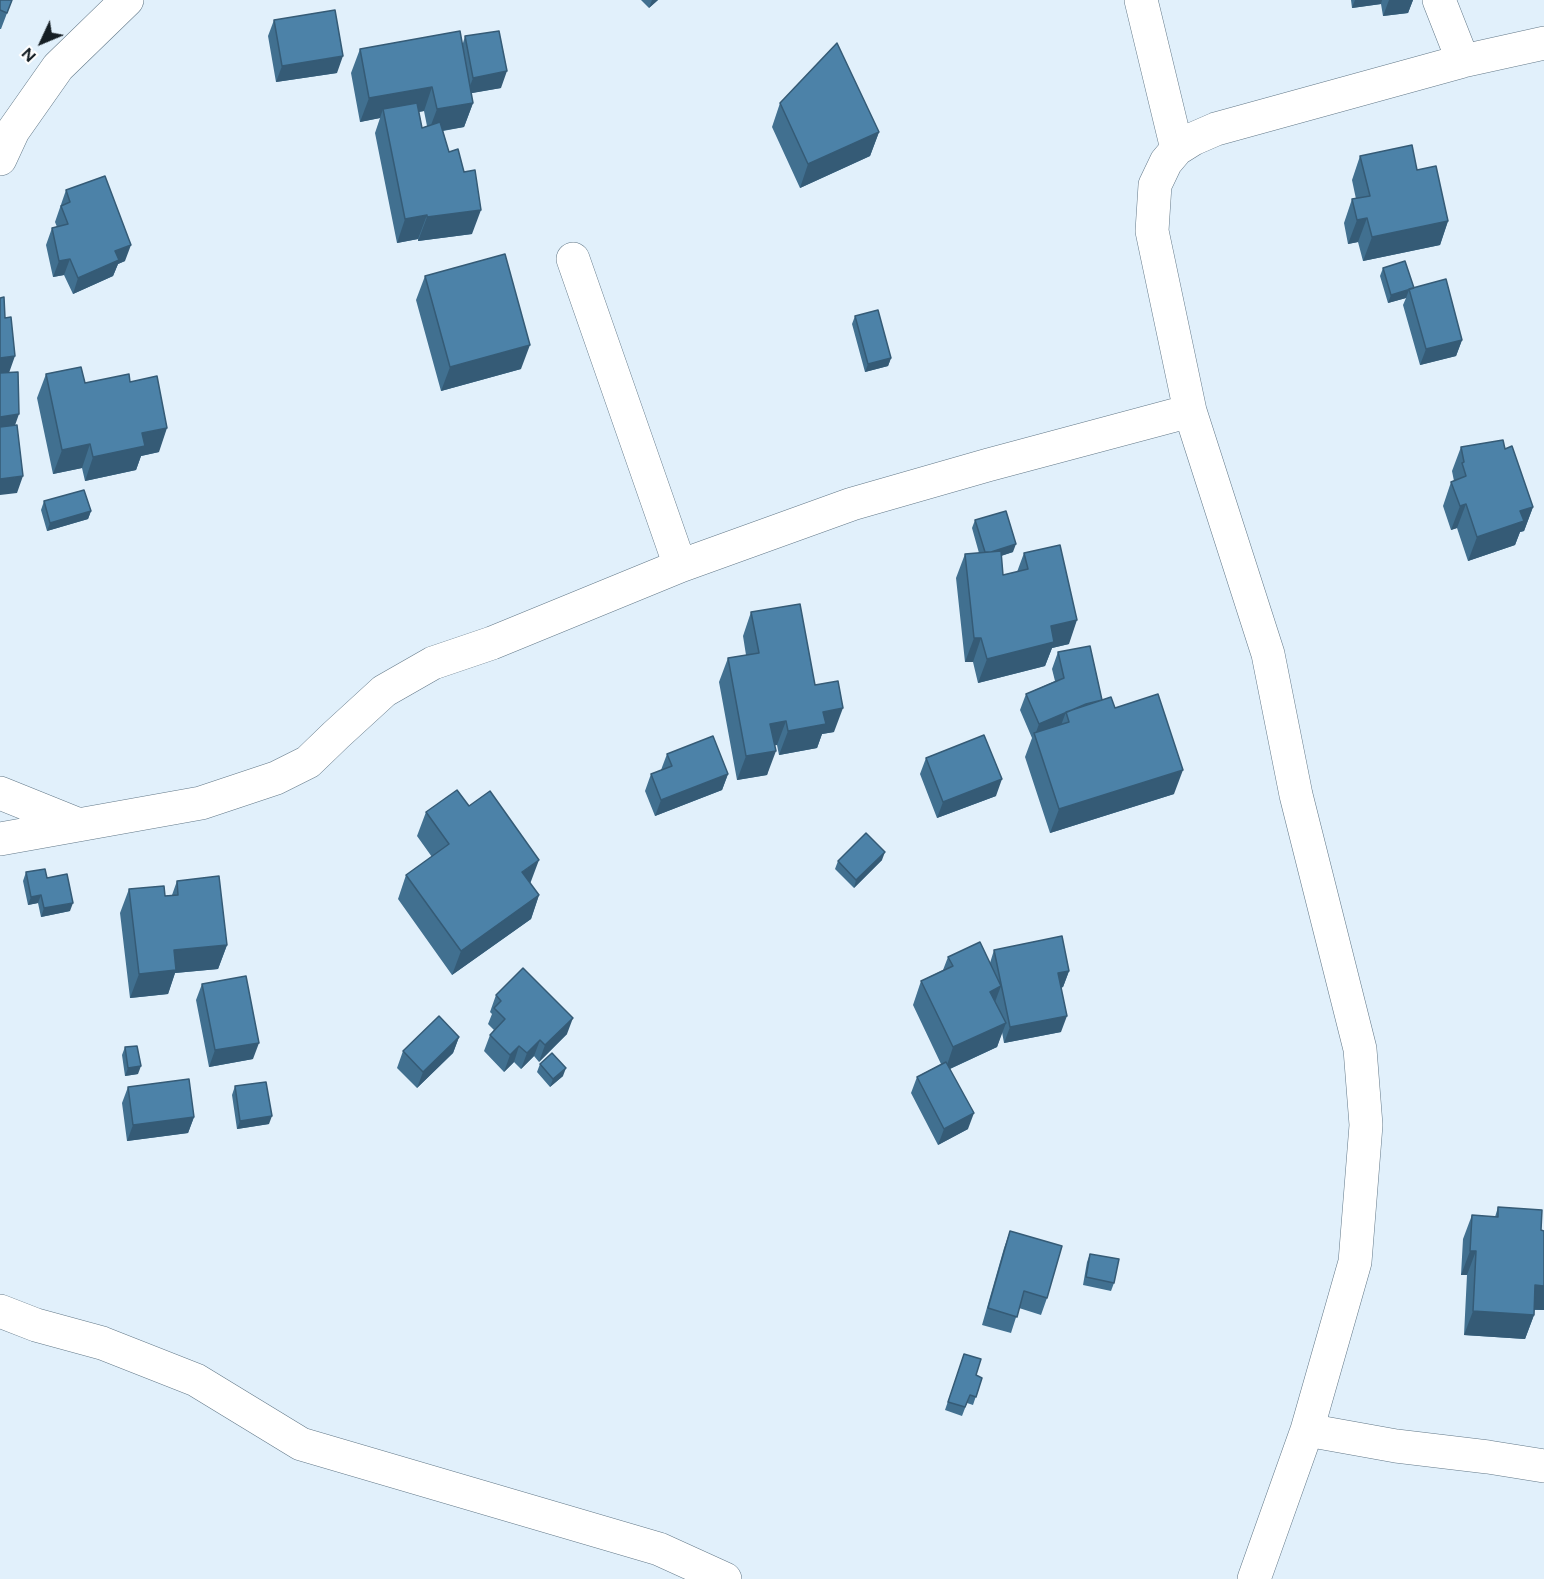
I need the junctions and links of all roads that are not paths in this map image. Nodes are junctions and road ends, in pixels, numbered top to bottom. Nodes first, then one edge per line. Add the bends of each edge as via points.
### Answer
1 (127, 0) edge
2 (1141, 0) edge
3 (1439, 0) edge
4 (1544, 43) edge
5 (1463, 61) junction
6 (1177, 149) junction
7 (0, 159) edge
8 (573, 259) dead end
9 (1190, 411) junction
10 (680, 566) junction
11 (0, 793) edge
12 (77, 824) junction
13 (0, 839) edge
14 (0, 1311) edge
15 (1307, 1430) junction
16 (1544, 1466) edge
17 (725, 1579) edge
18 (1254, 1579) edge

1 - 7 street via 58,68 13,131
2 - 6 street
3 - 5 street
4 - 5 street
5 - 6 street via 1216,129
6 - 9 street via 1155,185 1152,231
8 - 10 street
9 - 10 street via 852,504
9 - 15 street via 1268,654 1296,795 1360,1049 1366,1125 1356,1262
10 - 12 street via 433,663 384,691 308,762 276,778 201,803
11 - 12 street
12 - 13 street
14 - 17 street via 102,1343 196,1380 301,1444 659,1549
15 - 16 street
15 - 18 street

